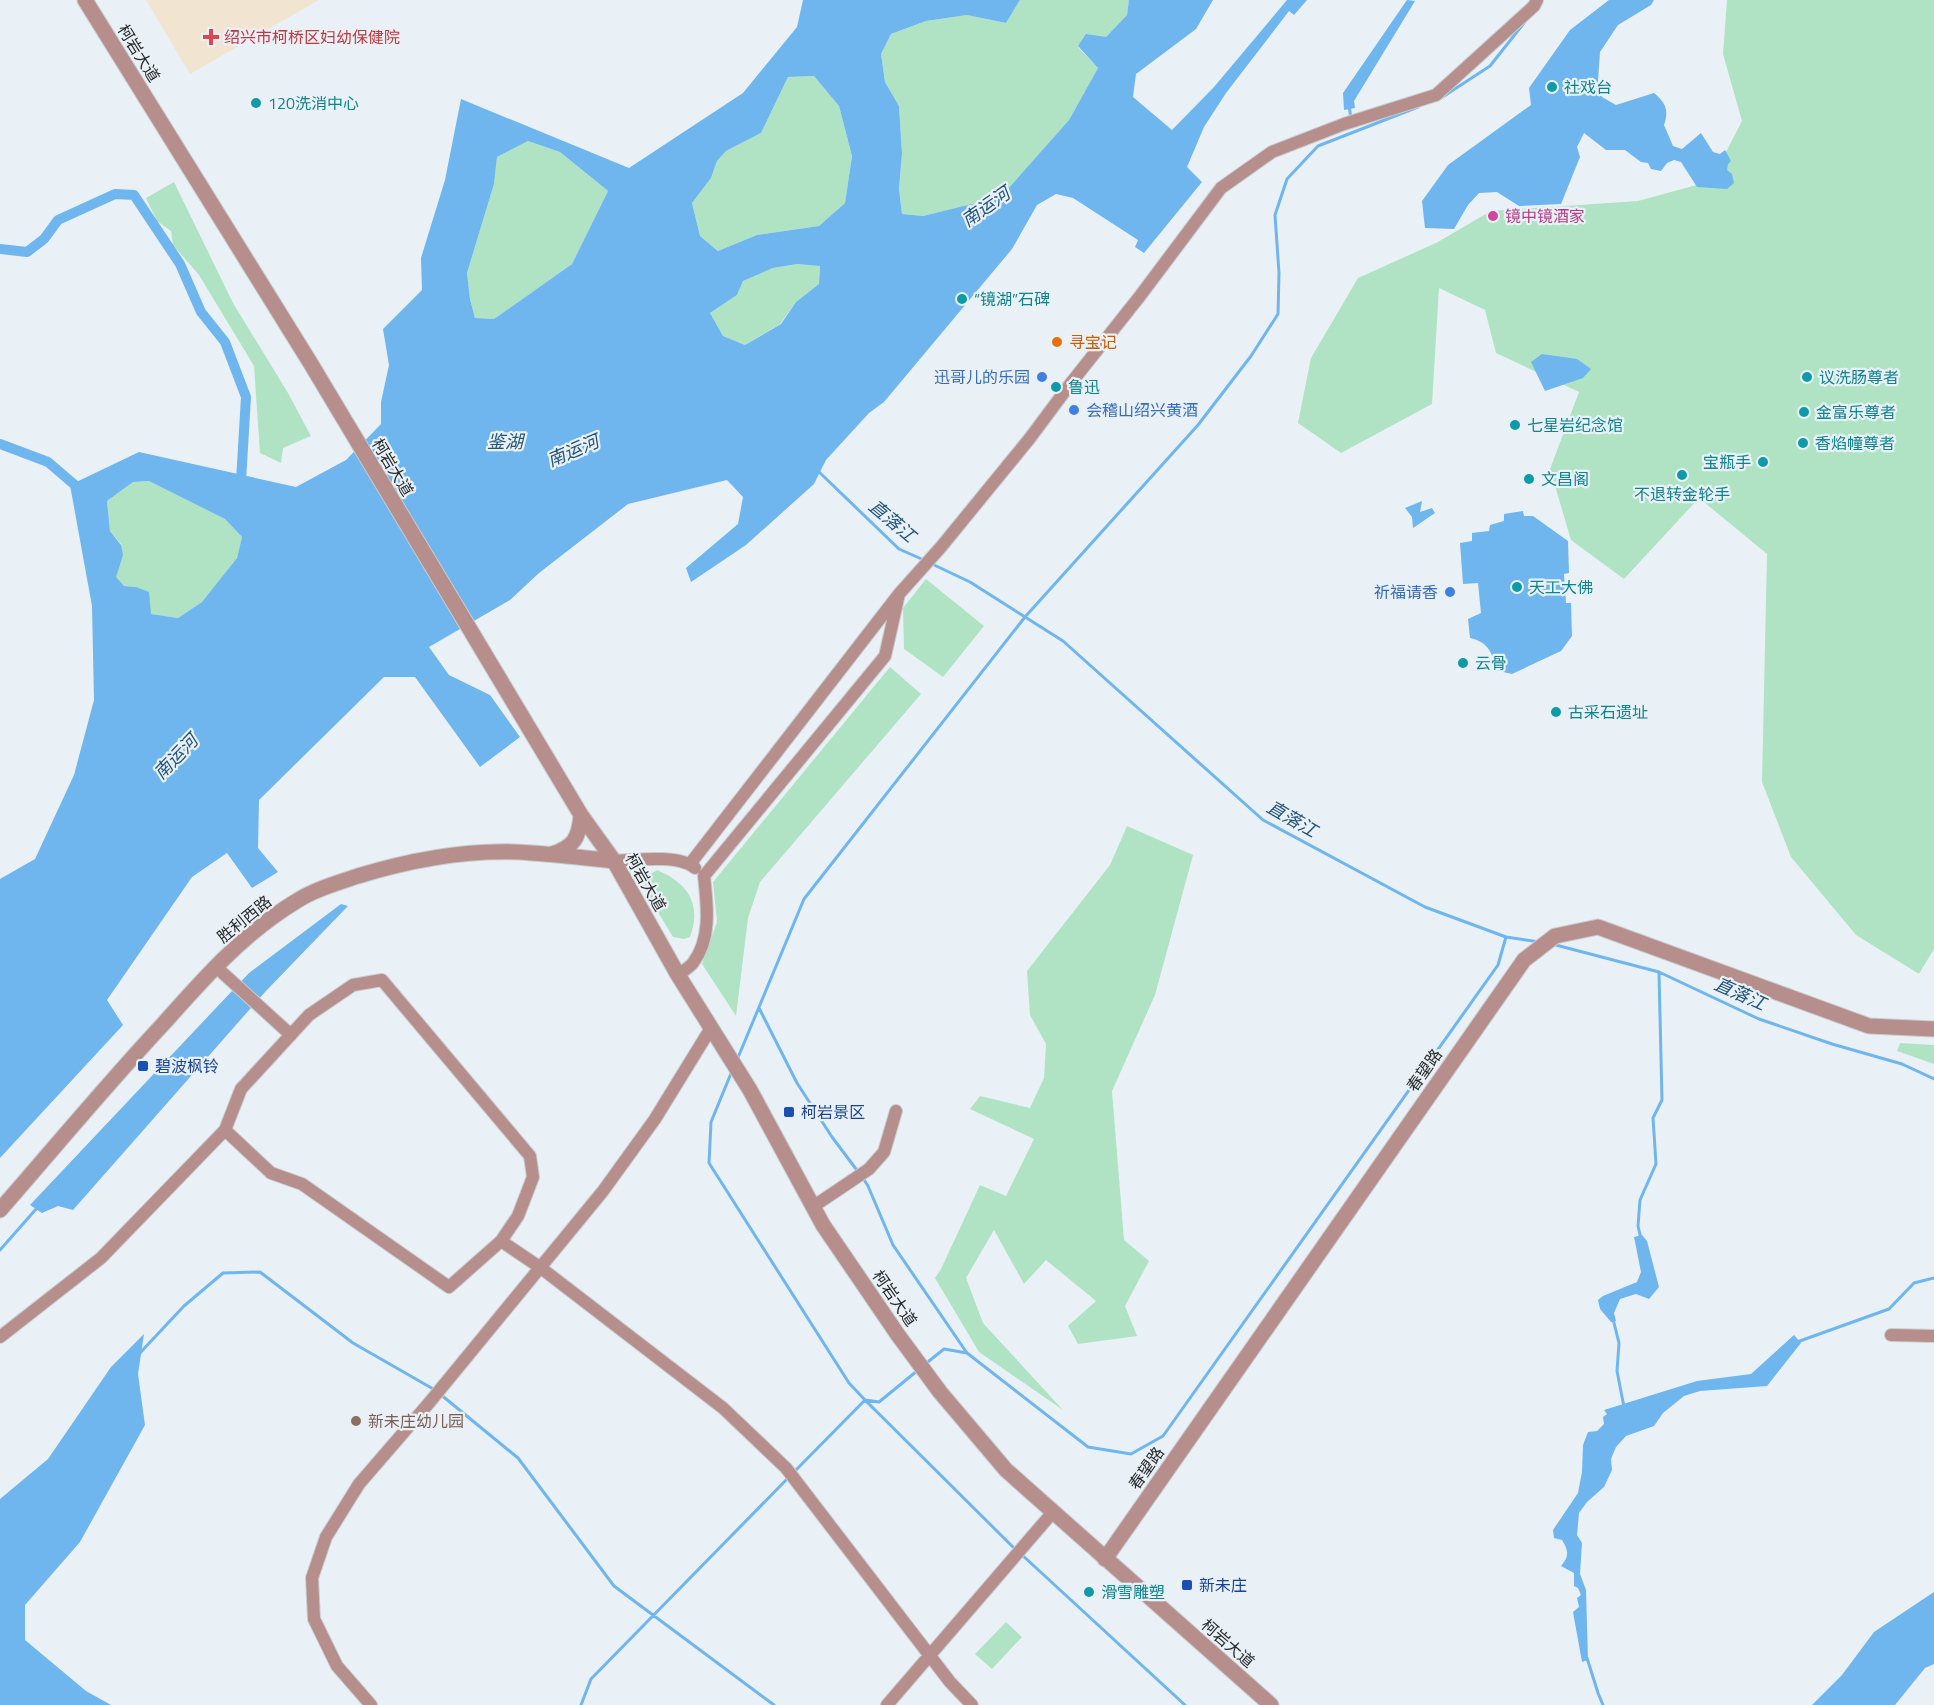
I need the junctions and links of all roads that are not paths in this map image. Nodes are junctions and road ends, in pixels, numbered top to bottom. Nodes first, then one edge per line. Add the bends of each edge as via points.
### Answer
1 (85, 0) edge
2 (1537, 0) edge
3 (899, 594) junction
4 (581, 815) junction
5 (531, 852) junction
6 (614, 861) junction
7 (690, 864) junction
8 (704, 876) junction
9 (215, 966) junction
10 (678, 975) junction
11 (1934, 1029) edge
12 (715, 1034) junction
13 (291, 1035) junction
14 (896, 1111) dead end
15 (225, 1130) junction
16 (814, 1206) junction
17 (0, 1210) edge
18 (501, 1241) junction
19 (541, 1268) junction
20 (1891, 1335) dead end
21 (1934, 1336) edge
22 (0, 1337) edge
23 (1053, 1512) junction
24 (1105, 1559) junction
25 (929, 1656) junction
26 (371, 1705) edge
27 (887, 1705) edge
28 (972, 1705) edge
29 (1271, 1705) edge

1 - 4 street, 柯岩大道
2 - 3 street via 1436,95 1272,152 1221,188 1030,438
3 - 7 street
3 - 8 street via 885,656
4 - 5 street via 574,841 566,849 550,854
4 - 6 street, 柯岩大道
5 - 6 street, 胜利西路
5 - 9 street, 胜利西路 via 445,855 336,883 296,901 260,926
6 - 7 street via 651,859
6 - 10 street, 柯岩大道
7 - 8 street
8 - 10 street via 708,922 703,942 693,963
9 - 13 street
9 - 17 street, 胜利西路
10 - 12 street, 柯岩大道
11 - 24 street, 春望路 via 1869,1026 1598,927 1553,937 1524,960
12 - 16 street, 柯岩大道
12 - 19 street via 603,1191
13 - 15 street via 241,1089
13 - 18 street via 309,1015 353,985 381,980 530,1155 533,1177 518,1216
14 - 16 street via 884,1152 869,1169
15 - 18 street via 271,1173 302,1184 449,1287
15 - 22 street via 101,1258
16 - 23 street, 柯岩大道 via 823,1225 940,1392 1006,1470
18 - 19 street
19 - 25 street via 723,1408 786,1468
19 - 26 street via 359,1484 326,1538 312,1578 314,1618 337,1666
20 - 21 street
23 - 24 street, 柯岩大道
23 - 25 street
24 - 29 street, 柯岩大道
25 - 27 street
25 - 28 street

